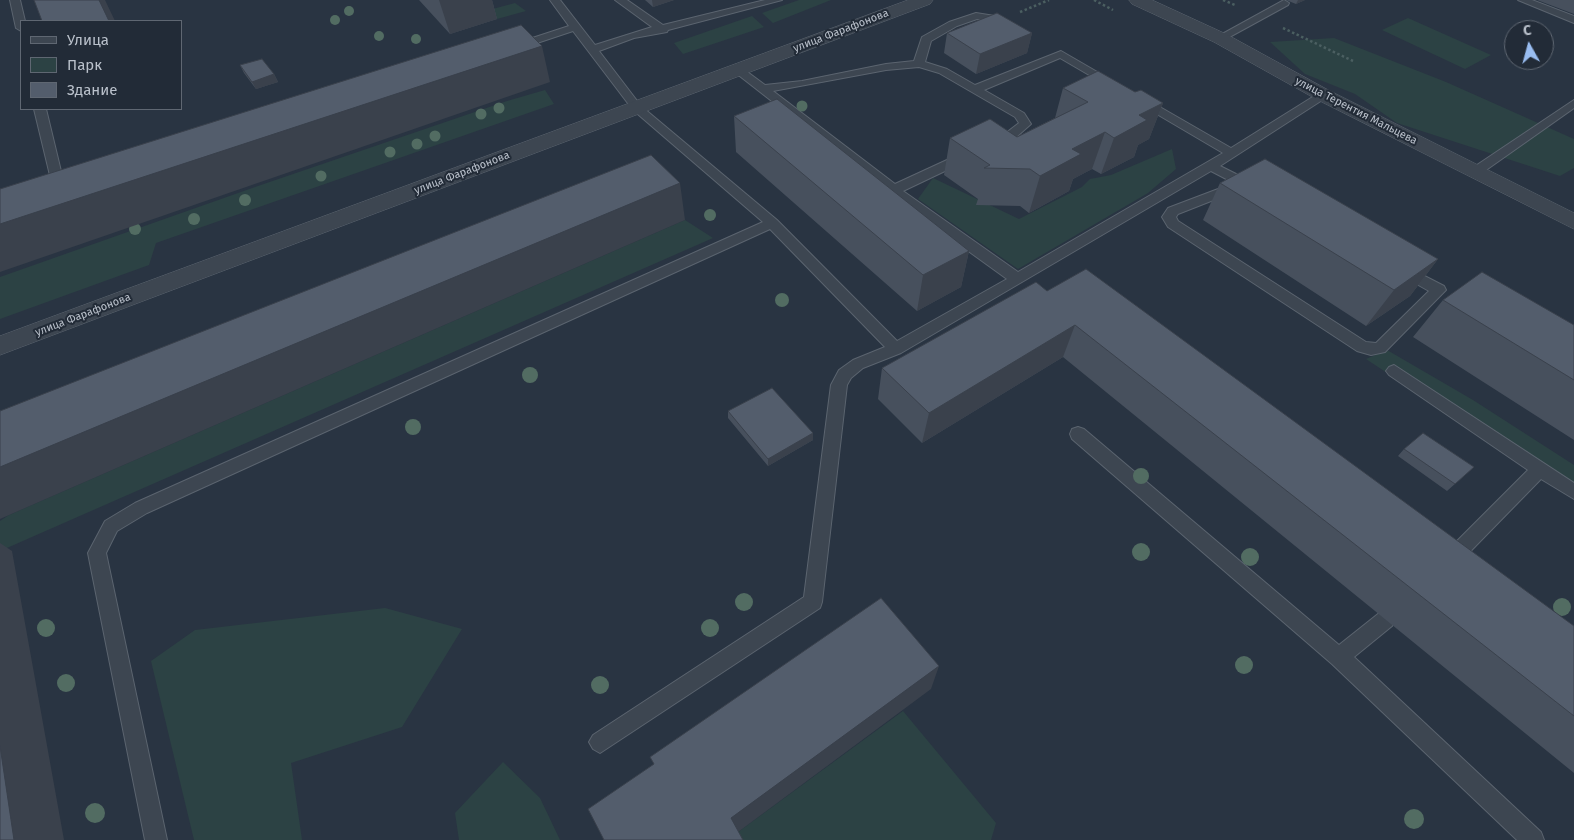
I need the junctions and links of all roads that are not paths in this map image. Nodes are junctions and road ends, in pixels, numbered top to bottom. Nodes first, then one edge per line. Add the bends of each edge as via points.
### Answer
1 (14, 0) edge
2 (554, 0) edge
3 (620, 0) edge
4 (777, 0) edge
5 (924, 0) edge
6 (1138, 0) edge
7 (1524, 0) edge
8 (1284, 3) dead end
9 (1001, 20) edge
10 (1574, 20) edge
11 (20, 24) edge
12 (576, 27) junction
13 (663, 30) junction
14 (1220, 38) junction
15 (594, 49) junction
16 (502, 51) edge
17 (919, 64) junction
18 (738, 70) junction
19 (764, 89) junction
20 (975, 89) junction
21 (1323, 95) junction
22 (1574, 102) edge
23 (637, 108) junction
24 (40, 110) edge
25 (1231, 153) junction
26 (1211, 166) junction
27 (1475, 172) junction
28 (1244, 183) junction
29 (894, 190) junction
30 (1261, 193) edge
31 (61, 196) edge
32 (1574, 222) edge
33 (772, 223) junction
34 (1388, 262) edge
35 (1018, 279) junction
36 (0, 346) edge
37 (896, 349) junction
38 (1394, 371) dead end
39 (1078, 434) dead end
40 (1540, 469) junction
41 (1574, 492) edge
42 (1440, 569) edge
43 (1386, 620) dead end
44 (1339, 657) junction
45 (600, 742) dead end
46 (156, 840) edge
47 (1533, 840) edge

1 - 11 lane
2 - 12 lane
3 - 13 lane
4 - 13 lane
5 - 18 street, улица Фарафонова
6 - 14 street, улица Терентия Мальцева
7 - 10 lane
8 - 14 lane
9 - 17 lane via 976,16 926,39
12 - 15 lane
12 - 16 lane
13 - 15 lane via 630,36
14 - 21 street, улица Терентия Мальцева
15 - 23 lane
17 - 19 lane
17 - 20 lane via 943,71
18 - 19 lane
18 - 23 street, улица Фарафонова
19 - 29 lane
20 - 25 lane via 1061,54
20 - 29 lane via 1020,115 1025,124 1010,136
21 - 25 lane
21 - 27 street, улица Терентия Мальцева
22 - 27 lane
23 - 33 lane
23 - 36 street, улица Фарафонова
24 - 31 lane
25 - 26 lane
26 - 28 lane
26 - 35 lane
27 - 32 street, улица Терентия Мальцева
28 - 30 lane
28 - 34 lane via 1173,211 1169,217 1173,224 1362,347 1380,348 1440,290
29 - 35 lane
33 - 37 lane
33 - 46 lane via 141,508 111,526 97,553
35 - 37 lane
37 - 45 lane via 858,364 845,374 839,385 813,602
38 - 40 lane
39 - 44 lane
40 - 41 lane
40 - 42 lane
43 - 44 lane
44 - 47 lane

